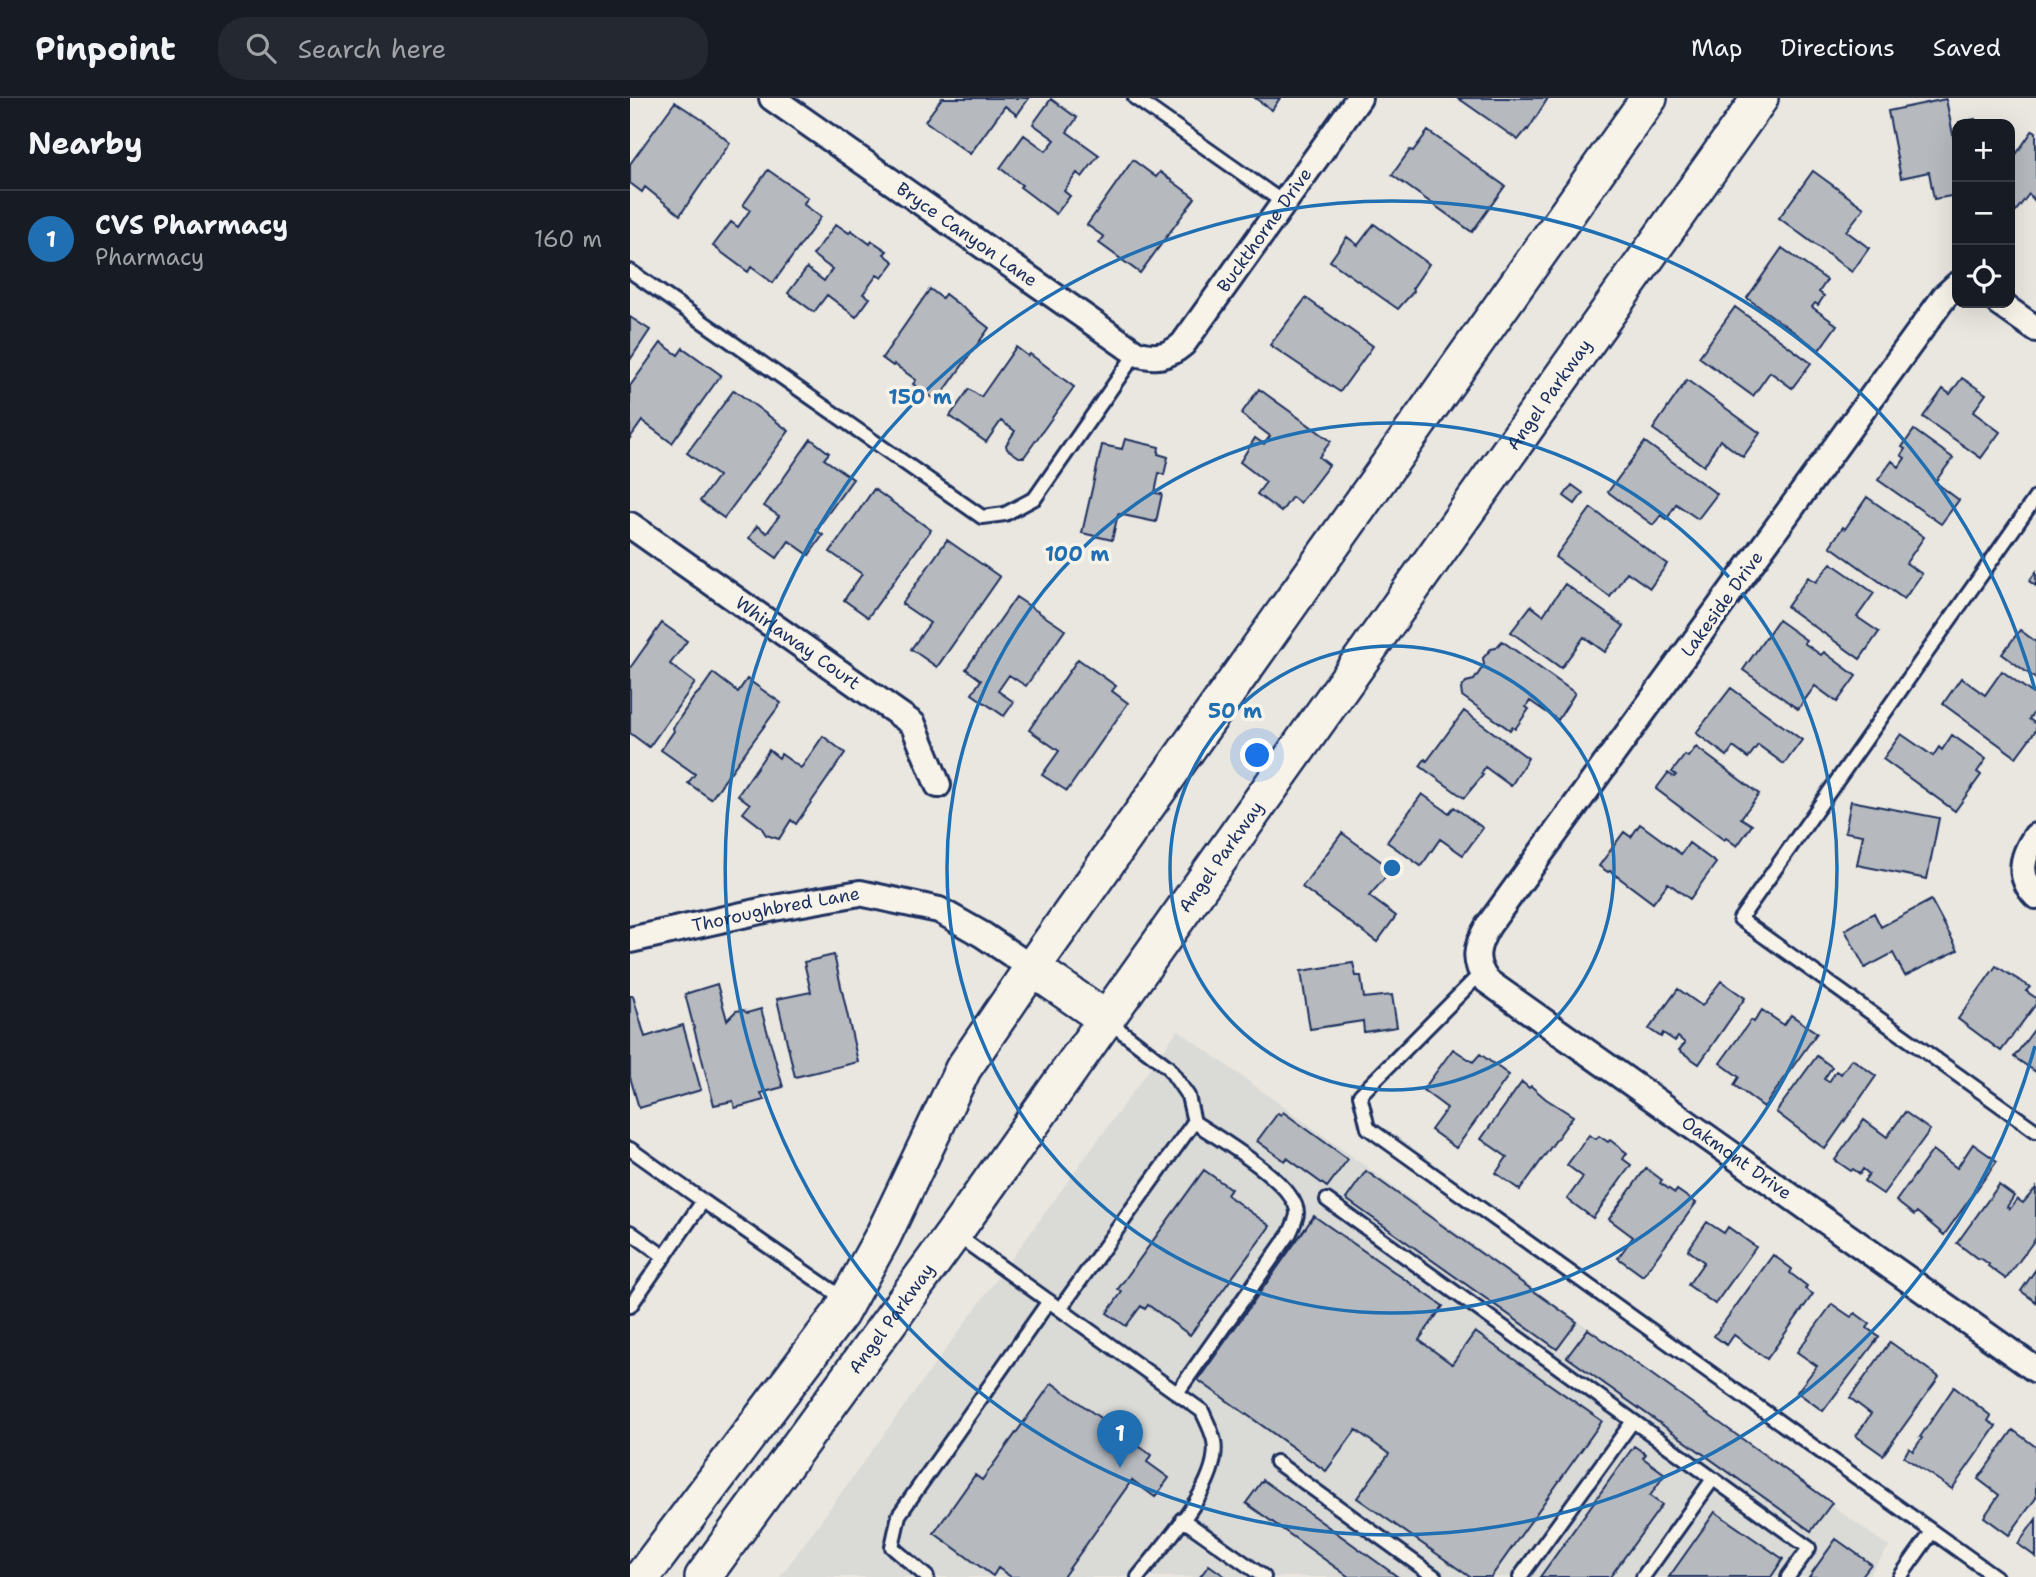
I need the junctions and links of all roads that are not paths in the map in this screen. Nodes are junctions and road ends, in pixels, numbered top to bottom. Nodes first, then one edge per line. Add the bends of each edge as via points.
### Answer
1 (772, 98) edge
2 (1135, 98) edge
3 (1359, 98) edge
4 (1649, 98) edge
5 (1760, 98) edge
6 (1284, 204) junction
7 (630, 271) edge
8 (1952, 290) edge
9 (2006, 308) edge
10 (2036, 329) edge
11 (1136, 353) junction
12 (2036, 497) edge
13 (630, 524) edge
14 (938, 785) dead end
15 (2036, 836) edge
16 (2036, 896) edge
17 (630, 940) edge
18 (1032, 968) junction
19 (1481, 973) junction
20 (1106, 1019) junction
21 (1194, 1122) junction
22 (2036, 1131) edge
23 (630, 1149) edge
24 (1327, 1200) dead end
25 (703, 1201) junction
26 (630, 1232) edge
27 (954, 1233) junction
28 (665, 1256) junction
29 (847, 1301) junction
30 (1054, 1305) junction
31 (630, 1306) edge
32 (2036, 1370) edge
33 (1177, 1393) junction
34 (1633, 1421) junction
35 (1276, 1462) dead end
36 (1713, 1479) junction
37 (1182, 1519) junction
38 (1932, 1532) junction
39 (642, 1577) edge
40 (703, 1577) edge
41 (928, 1577) edge
42 (1138, 1577) edge
43 (1264, 1577) edge
44 (1435, 1577) edge
45 (1520, 1577) edge
46 (1643, 1577) edge
47 (1788, 1577) edge
48 (1900, 1577) edge
49 (1996, 1577) edge

1 - 11 street, Bryce Canyon Lane
2 - 6 lane
3 - 6 street, Buckthorne Drive
4 - 18 main road
5 - 20 main road, Angel Parkway
6 - 11 street, Buckthorne Drive via 1183,344 1166,355
7 - 11 lane via 982,517 1005,514 1035,498
8 - 19 street, Lakeside Drive via 1488,926 1478,945 1476,961
9 - 10 street
12 - 22 lane via 1740,919
13 - 14 street, Whirlaway Court via 913,724
15 - 16 street via 2023,859 2023,873
17 - 18 street, Thoroughbred Lane via 860,893 939,910
18 - 20 main road
18 - 29 main road via 963,1069 883,1237
19 - 32 street, Oakmont Drive
19 - 38 lane via 1360,1096 1368,1128
20 - 21 lane via 1168,1067 1188,1096
20 - 27 main road, Angel Parkway
21 - 30 lane
21 - 33 lane via 1271,1176 1292,1195 1297,1214 1290,1233
23 - 25 lane
24 - 34 lane
25 - 28 lane
25 - 29 lane
26 - 28 lane
27 - 30 lane
27 - 40 main road, Angel Parkway
28 - 31 lane
29 - 39 main road
30 - 33 lane
30 - 41 lane via 899,1515 892,1547
33 - 37 lane via 1202,1411 1214,1442 1213,1471
34 - 36 lane
34 - 45 lane
35 - 44 lane
36 - 46 lane
36 - 47 lane via 1809,1548
37 - 42 lane
37 - 43 lane
38 - 48 lane
38 - 49 lane

